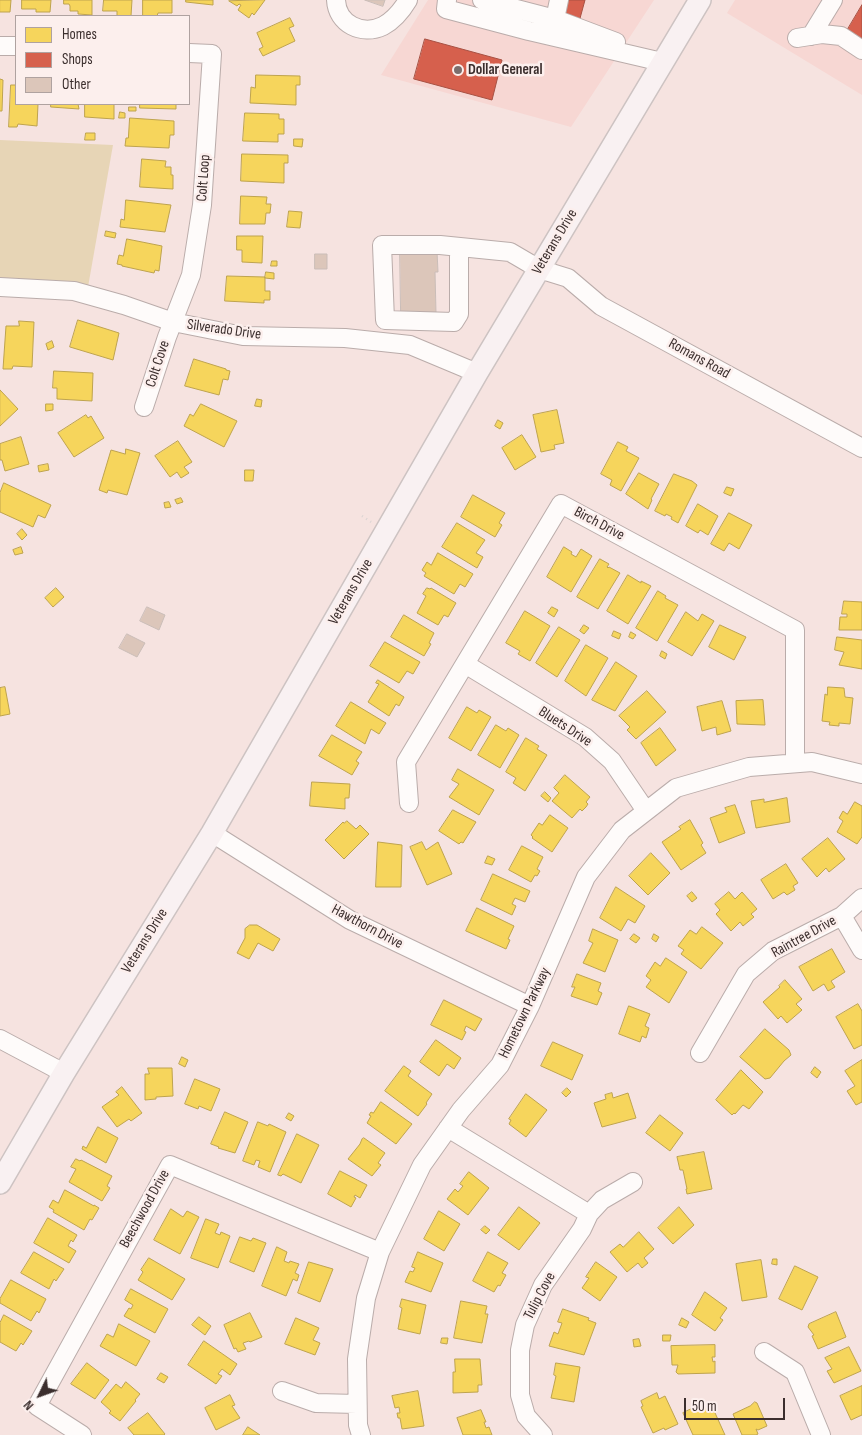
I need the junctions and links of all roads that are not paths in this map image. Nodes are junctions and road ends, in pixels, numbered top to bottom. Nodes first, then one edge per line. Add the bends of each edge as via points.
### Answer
1 (336, 0) edge
2 (408, 0) edge
3 (447, 0) edge
4 (482, 0) edge
5 (559, 0) edge
6 (700, 0) edge
7 (833, 0) edge
8 (555, 19) junction
9 (0, 46) edge
10 (15, 46) edge
11 (862, 50) edge
12 (190, 53) edge
13 (662, 62) junction
14 (460, 247) junction
15 (539, 269) junction
16 (0, 287) edge
17 (173, 322) junction
18 (477, 373) junction
19 (144, 407) dead end
20 (862, 448) edge
21 (465, 664) junction
22 (796, 763) junction
23 (862, 774) edge
24 (409, 804) dead end
25 (646, 811) junction
26 (212, 833) junction
27 (862, 898) edge
28 (842, 916) junction
29 (862, 950) edge
30 (530, 1006) junction
31 (0, 1039) edge
32 (700, 1053) dead end
33 (64, 1074) junction
34 (448, 1128) junction
35 (633, 1182) dead end
36 (0, 1183) edge
37 (589, 1214) junction
38 (380, 1252) junction
39 (764, 1352) dead end
40 (282, 1390) dead end
41 (357, 1404) junction
42 (82, 1435) edge
43 (361, 1435) edge
44 (543, 1435) edge
45 (821, 1435) edge

1 - 2 street via 342,17 351,27 364,30 383,26 400,13
3 - 13 street via 446,8
4 - 8 street
5 - 8 street
6 - 13 main road, Veterans Drive
7 - 11 street via 804,37 822,34 841,36
8 - 13 street
9 - 10 street
12 - 17 street, Colt Loop via 212,54 202,205 191,275
13 - 15 main road, Veterans Drive
14 - 14 street, Romans Road via 382,245 385,320 454,322 459,314
14 - 15 street, Romans Road via 510,252
15 - 18 main road, Veterans Drive
15 - 20 street, Romans Road via 568,278 601,306
16 - 17 street, Silverado Drive via 74,291
17 - 18 street, Silverado Drive via 244,336 345,338 410,345
17 - 19 street, Colt Cove
18 - 26 main road, Veterans Drive
21 - 22 street, Birch Drive via 561,504 795,630
21 - 24 street, Birch Drive via 406,762
21 - 25 street, Bluets Drive via 585,737 612,761
22 - 23 street, Hometown Parkway via 812,762
22 - 25 street, Hometown Parkway via 748,767 676,788
25 - 30 street, Hometown Parkway via 622,830 586,877
26 - 30 street, Hawthorn Drive via 350,920
26 - 33 main road, Veterans Drive
27 - 28 street, Raintree Drive
28 - 29 street
28 - 32 street, Raintree Drive via 773,951 746,974
30 - 34 street, Hometown Parkway via 500,1065
31 - 33 street
33 - 36 main road, Veterans Drive
34 - 37 street
34 - 38 street, Hometown Parkway via 422,1165
35 - 37 street, Tulip Cove via 602,1200
37 - 44 street, Tulip Cove via 543,1285 523,1334 520,1395 526,1416
38 - 41 street, Hometown Parkway via 365,1306 357,1359
38 - 42 street, Beechwood Drive via 170,1165 37,1406
39 - 45 street via 795,1372
40 - 41 street via 316,1403
41 - 43 street, Hometown Parkway

